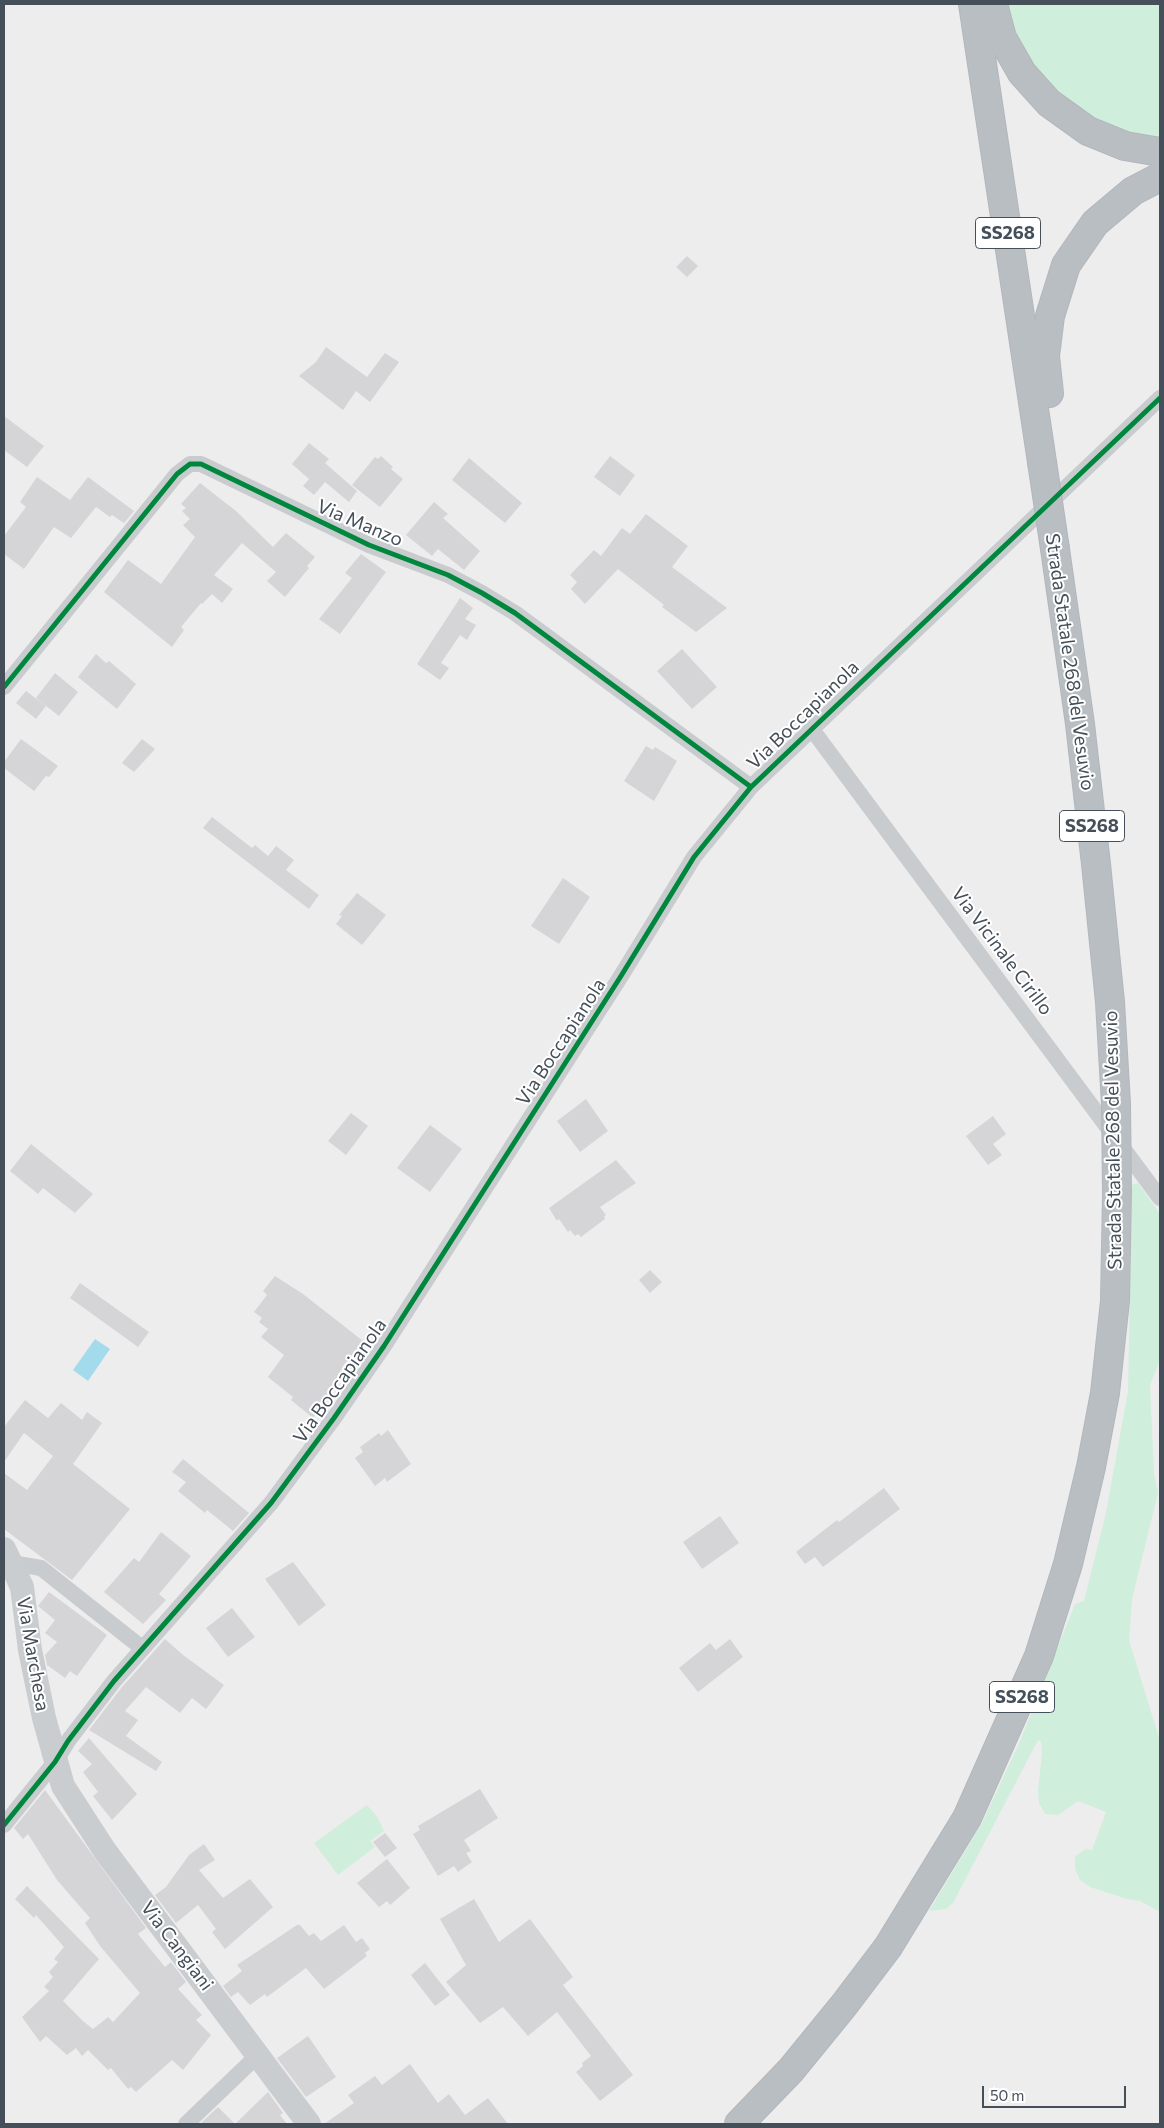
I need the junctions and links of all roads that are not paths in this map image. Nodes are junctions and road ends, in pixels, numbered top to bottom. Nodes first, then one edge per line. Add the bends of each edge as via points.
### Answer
1 (974, 4) edge
2 (993, 4) edge
3 (1160, 152) edge
4 (1160, 177) edge
5 (1160, 398) edge
6 (1042, 462) junction
7 (4, 687) edge
8 (811, 728) junction
9 (751, 787) junction
10 (1160, 1198) edge
11 (8, 1556) edge
12 (142, 1648) junction
13 (55, 1762) junction
14 (4, 1825) edge
15 (258, 2055) junction
16 (186, 2124) edge
17 (309, 2124) edge
18 (739, 2124) edge

1 - 6 highway, Strada Statale 268 del Vesuvio / SS268
2 - 3 highway via 1002,38 1022,73 1049,103 1088,131 1125,146
4 - 6 highway via 1133,191 1095,223 1066,265 1049,324 1045,356 1050,406
5 - 8 street, Via Boccapianola
6 - 18 highway, Strada Statale 268 del Vesuvio / SS268, bridge via 1080,724 1110,1002 1118,1193 1115,1301 1105,1393 1068,1564 1039,1656 968,1818 888,1947 791,2070
7 - 9 street, Via Manzo via 177,474 190,464 201,464 361,541 448,575 482,593 515,613
8 - 9 street, Via Boccapianola
8 - 10 street, Via Vicinale Cirillo
9 - 12 street, Via Boccapianola via 694,857 384,1346 334,1418 271,1503
11 - 12 street via 42,1568
11 - 13 street, Via Marchesa via 22,1587 30,1650
12 - 13 street, Via Boccapianola
13 - 14 street, Via Boccapianola
13 - 15 street, Via Cangiani via 63,1786 105,1851
15 - 16 street
15 - 17 street, Via Cangiani

